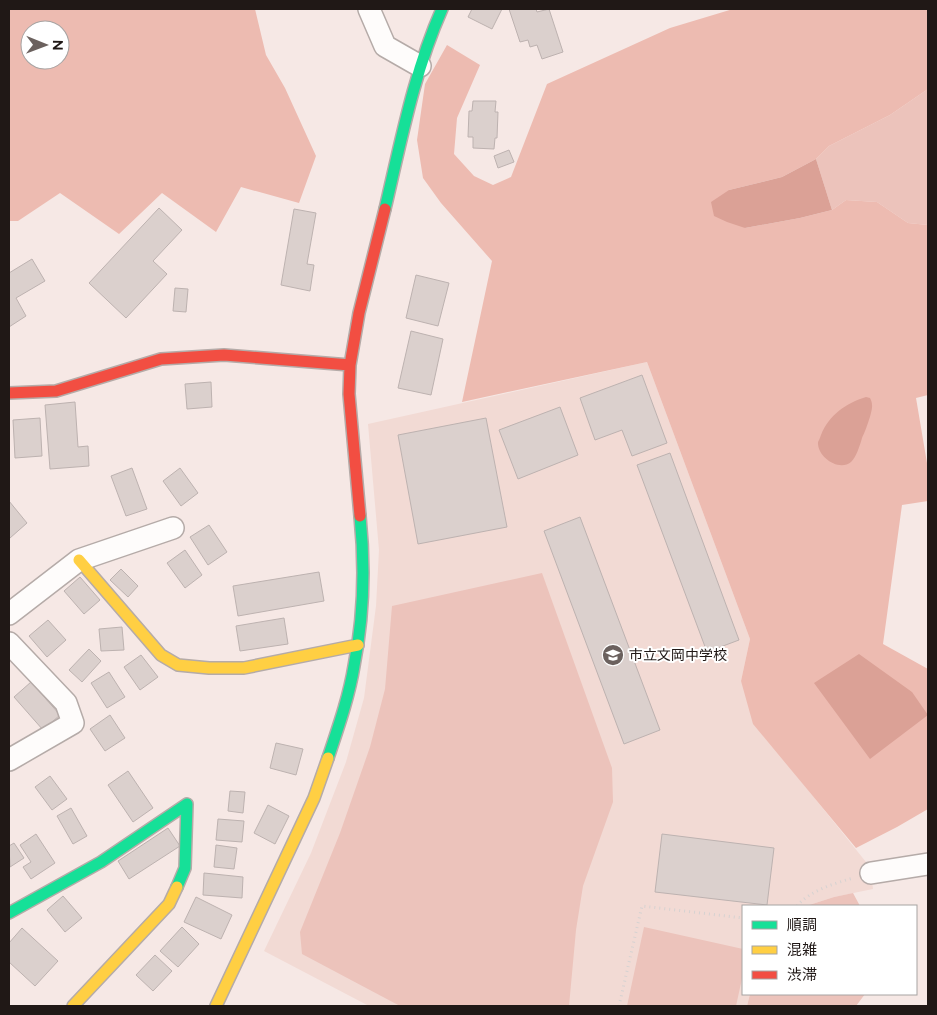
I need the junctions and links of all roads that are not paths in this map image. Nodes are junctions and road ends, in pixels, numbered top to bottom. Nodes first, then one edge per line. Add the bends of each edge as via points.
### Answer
1 (369, 9) edge
2 (442, 9) edge
3 (420, 66) junction
4 (350, 366) junction
5 (9, 393) edge
6 (173, 528) dead end
7 (79, 560) junction
8 (9, 614) edge
9 (9, 643) edge
10 (358, 645) junction
11 (9, 760) edge
12 (928, 864) edge
13 (870, 872) road end
14 (9, 913) edge
15 (74, 1006) edge
16 (216, 1006) edge

1 - 3 street via 384,46
2 - 3 street
3 - 4 street
4 - 5 street via 224,355 161,358 56,392
4 - 10 street via 349,394 363,544
6 - 7 street
7 - 8 street
7 - 10 street via 161,655 178,664 244,668
9 - 11 street via 66,703 73,723
10 - 16 street via 341,720 314,798
12 - 13 street
14 - 15 street via 101,862 187,804 185,868 169,904

